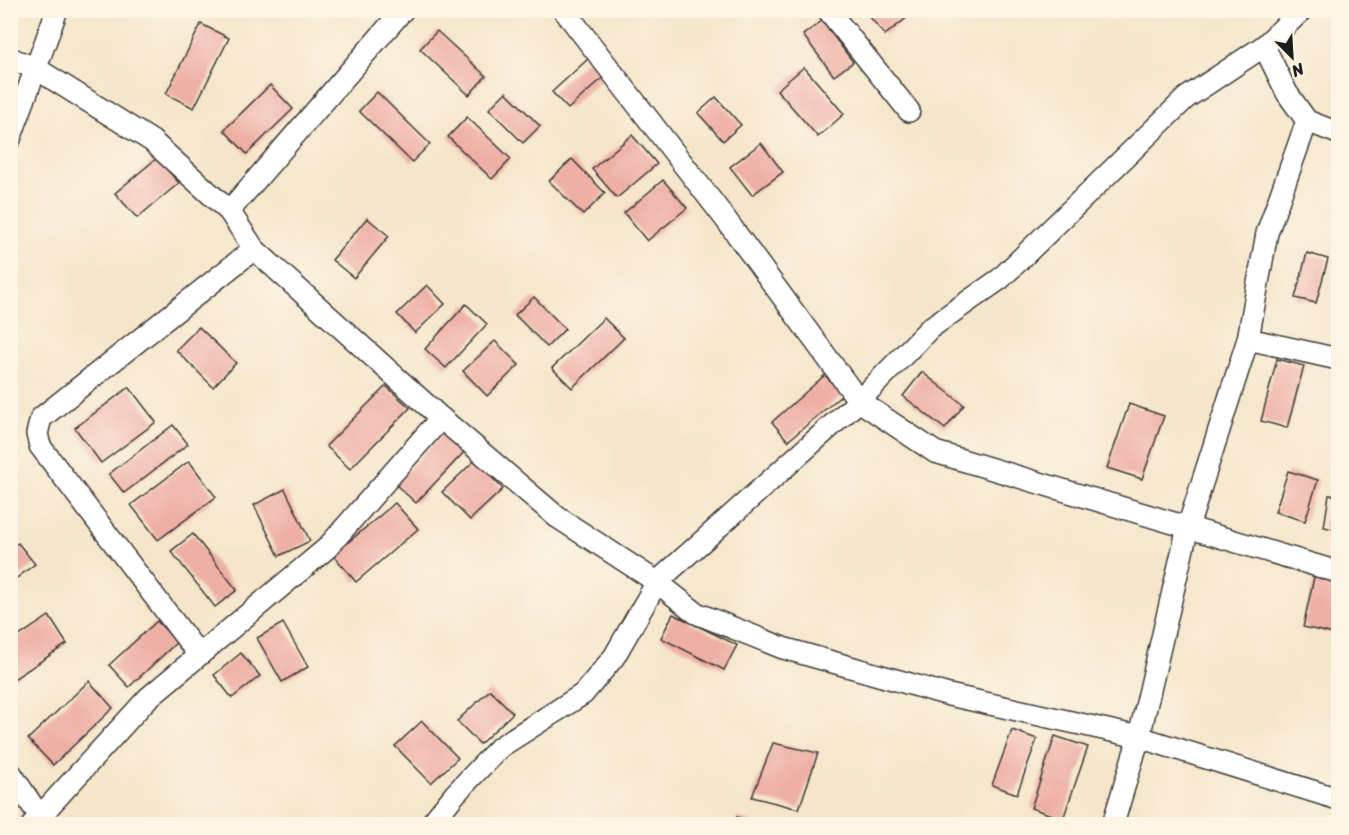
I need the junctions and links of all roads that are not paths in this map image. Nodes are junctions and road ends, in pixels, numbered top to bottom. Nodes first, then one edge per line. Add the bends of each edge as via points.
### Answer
1 (57, 10) edge
2 (403, 10) edge
3 (564, 10) edge
4 (828, 10) edge
5 (1302, 10) edge
6 (1264, 46) junction
7 (10, 58) edge
8 (37, 69) junction
9 (909, 111) dead end
10 (1307, 121) junction
11 (1338, 133) edge
12 (10, 139) edge
13 (229, 211) junction
14 (254, 249) junction
15 (1248, 339) junction
16 (1338, 360) edge
17 (859, 400) junction
18 (441, 418) junction
19 (1188, 527) junction
20 (1338, 572) edge
21 (657, 582) junction
22 (199, 655) junction
23 (1139, 737) junction
24 (10, 772) edge
25 (1338, 799) edge
26 (37, 821) edge
27 (431, 825) edge
28 (1113, 825) edge

1 - 8 street
2 - 13 street
3 - 17 street
4 - 9 street
5 - 6 street
6 - 10 street via 1287,93
6 - 17 street via 1186,98 1000,279 930,328
7 - 8 street
8 - 12 street
8 - 13 street via 152,141
10 - 11 street
10 - 15 street via 1267,233
13 - 14 street
14 - 18 street
14 - 22 street via 41,418 36,434 40,446
15 - 16 street
15 - 19 street
17 - 19 street via 935,452
17 - 21 street
18 - 21 street via 557,517
18 - 22 street via 327,548
19 - 20 street
19 - 23 street
21 - 23 street via 696,613 783,648 949,695
21 - 27 street via 614,657 583,694 500,747
22 - 26 street via 148,698
23 - 25 street
23 - 28 street
24 - 26 street

